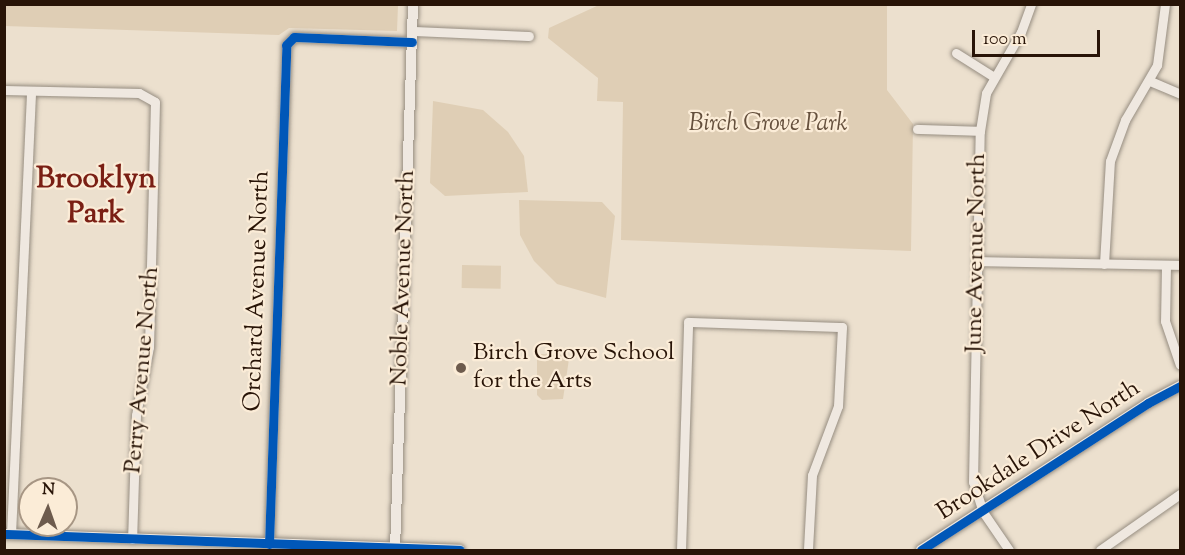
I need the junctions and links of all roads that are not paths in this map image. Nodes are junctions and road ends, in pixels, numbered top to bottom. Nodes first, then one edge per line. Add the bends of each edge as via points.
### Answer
1 (413, 4) edge
2 (1031, 4) edge
3 (1165, 4) edge
4 (412, 36) junction
5 (530, 36) dead end
6 (956, 53) dead end
7 (994, 77) junction
8 (1150, 81) junction
9 (4, 90) edge
10 (31, 91) junction
11 (1180, 94) edge
12 (917, 129) dead end
13 (980, 131) junction
14 (977, 261) junction
15 (1104, 264) junction
16 (1180, 265) edge
17 (1166, 266) junction
18 (1180, 365) edge
19 (1180, 387) edge
20 (1180, 494) edge
21 (983, 512) junction
22 (8, 534) edge
23 (132, 539) junction
24 (269, 544) junction
25 (395, 549) edge
26 (460, 550) edge
27 (681, 550) edge
28 (808, 550) edge
29 (921, 550) edge
30 (1009, 550) edge
31 (1100, 550) edge

1 - 4 street, Noble Avenue North
2 - 7 street, June Avenue North via 1021,32
3 - 8 street via 1161,51
4 - 5 street
4 - 24 street, Orchard Avenue North via 301,37 289,40 285,52
4 - 25 street, Noble Avenue North
6 - 7 street
7 - 13 street, June Avenue North via 986,93
8 - 11 street
8 - 15 street via 1125,120 1110,161
9 - 10 street
10 - 22 street
10 - 23 street, Perry Avenue North via 150,96 156,111 149,346 136,415
12 - 13 street
13 - 14 street, June Avenue North
14 - 15 street
14 - 21 street, June Avenue North via 972,465
15 - 17 street
16 - 17 street
17 - 18 street via 1165,321
19 - 21 street, Brookdale Drive North via 1148,403
20 - 31 street
21 - 29 street, Brookdale Drive North
21 - 30 street, June Avenue North
22 - 23 street
23 - 24 street
24 - 25 street
25 - 26 street
27 - 28 street via 688,322 842,327 838,406 812,476

